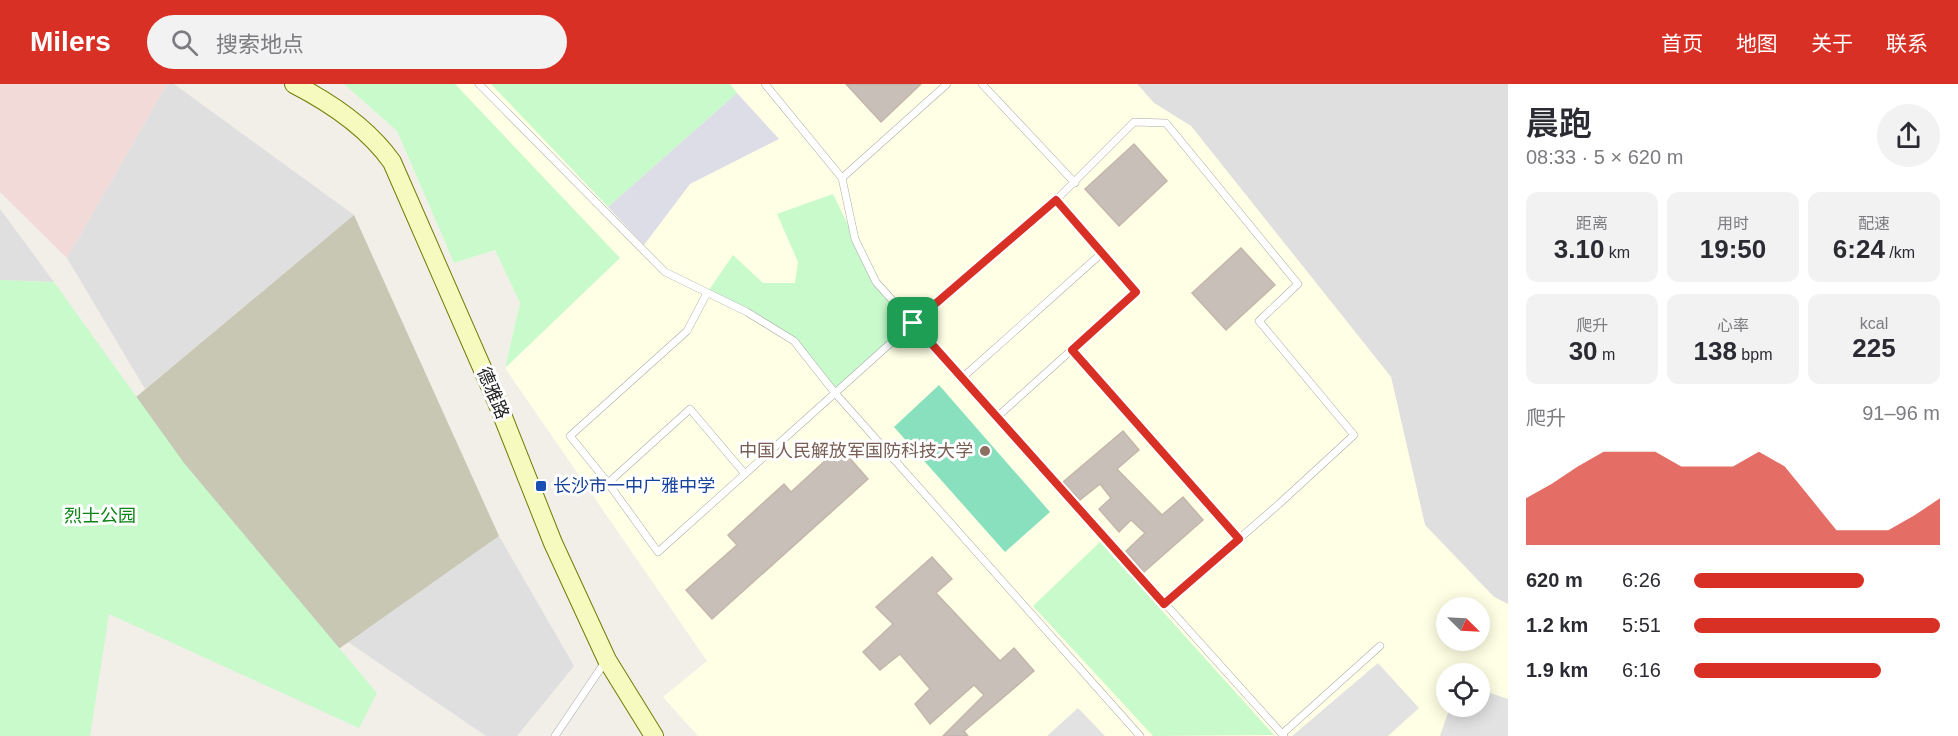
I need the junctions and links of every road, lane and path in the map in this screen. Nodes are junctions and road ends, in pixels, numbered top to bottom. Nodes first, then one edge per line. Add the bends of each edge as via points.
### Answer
1 (294, 84) edge
2 (321, 84) edge
3 (478, 84) edge
4 (765, 84) edge
5 (947, 84) edge
6 (981, 84) edge
7 (842, 178) junction
8 (1075, 183) junction
9 (1056, 200) junction
10 (1102, 253) junction
11 (707, 293) junction
12 (913, 323) junction
13 (1072, 350) junction
14 (962, 378) junction
15 (835, 393) junction
16 (997, 417) junction
17 (745, 474) junction
18 (608, 483) junction
19 (1239, 539) junction
20 (1164, 604) junction
21 (1380, 646) dead end
22 (611, 658) junction
23 (1283, 735) edge
24 (555, 736) edge
25 (654, 736) edge
26 (664, 736) edge
27 (1140, 736) edge

1 - 22 street, 德雅路 via 322,98 375,140 392,162 497,402 553,543
2 - 22 street, 德雅路 via 381,131 402,159 506,399 559,539
3 - 11 lane via 664,272
4 - 7 lane
5 - 7 lane
6 - 8 lane
7 - 12 lane via 855,240 876,282
8 - 9 lane
8 - 19 lane via 1134,122 1166,123 1298,284 1259,321 1354,435
9 - 10 lane
9 - 12 lane
10 - 13 lane via 1136,292
10 - 14 lane
11 - 15 lane via 794,341
11 - 18 lane via 687,331 570,436
12 - 14 lane
12 - 15 lane
13 - 16 lane
13 - 19 lane
14 - 16 lane
15 - 17 lane
15 - 27 lane
16 - 20 lane
17 - 18 lane via 690,409
17 - 18 lane via 658,552
19 - 20 lane
20 - 23 lane
21 - 23 lane
22 - 24 lane
22 - 25 street, 德雅路
22 - 26 street, 德雅路

